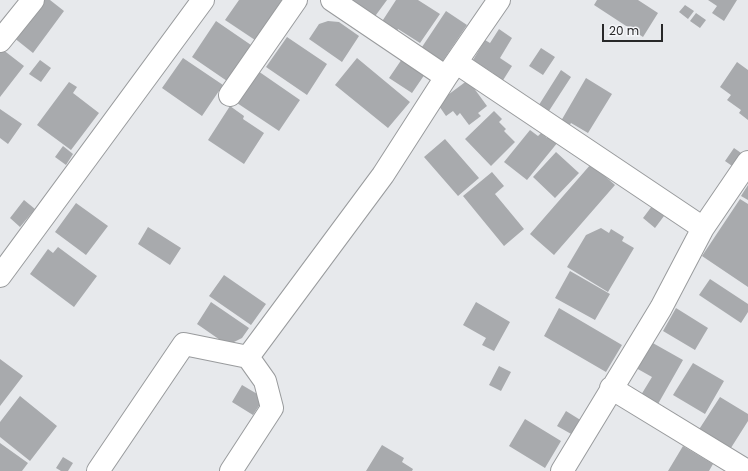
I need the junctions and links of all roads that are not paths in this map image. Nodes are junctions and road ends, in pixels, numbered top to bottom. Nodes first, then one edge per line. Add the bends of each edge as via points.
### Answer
1 (33, 0) edge
2 (204, 0) edge
3 (296, 0) edge
4 (332, 0) edge
5 (499, 0) edge
6 (0, 41) edge
7 (452, 70) junction
8 (230, 96) dead end
9 (748, 162) edge
10 (703, 228) junction
11 (0, 276) edge
12 (248, 358) junction
13 (610, 388) junction
14 (98, 471) edge
15 (231, 471) edge
16 (562, 471) edge
17 (747, 471) edge

1 - 6 street
2 - 11 street
3 - 8 street
4 - 7 street
5 - 7 street
7 - 10 street
7 - 12 street via 383,175
9 - 10 street
10 - 13 street via 661,308
12 - 14 street via 184,344
12 - 15 street via 265,381 272,408
13 - 16 street
13 - 17 street

